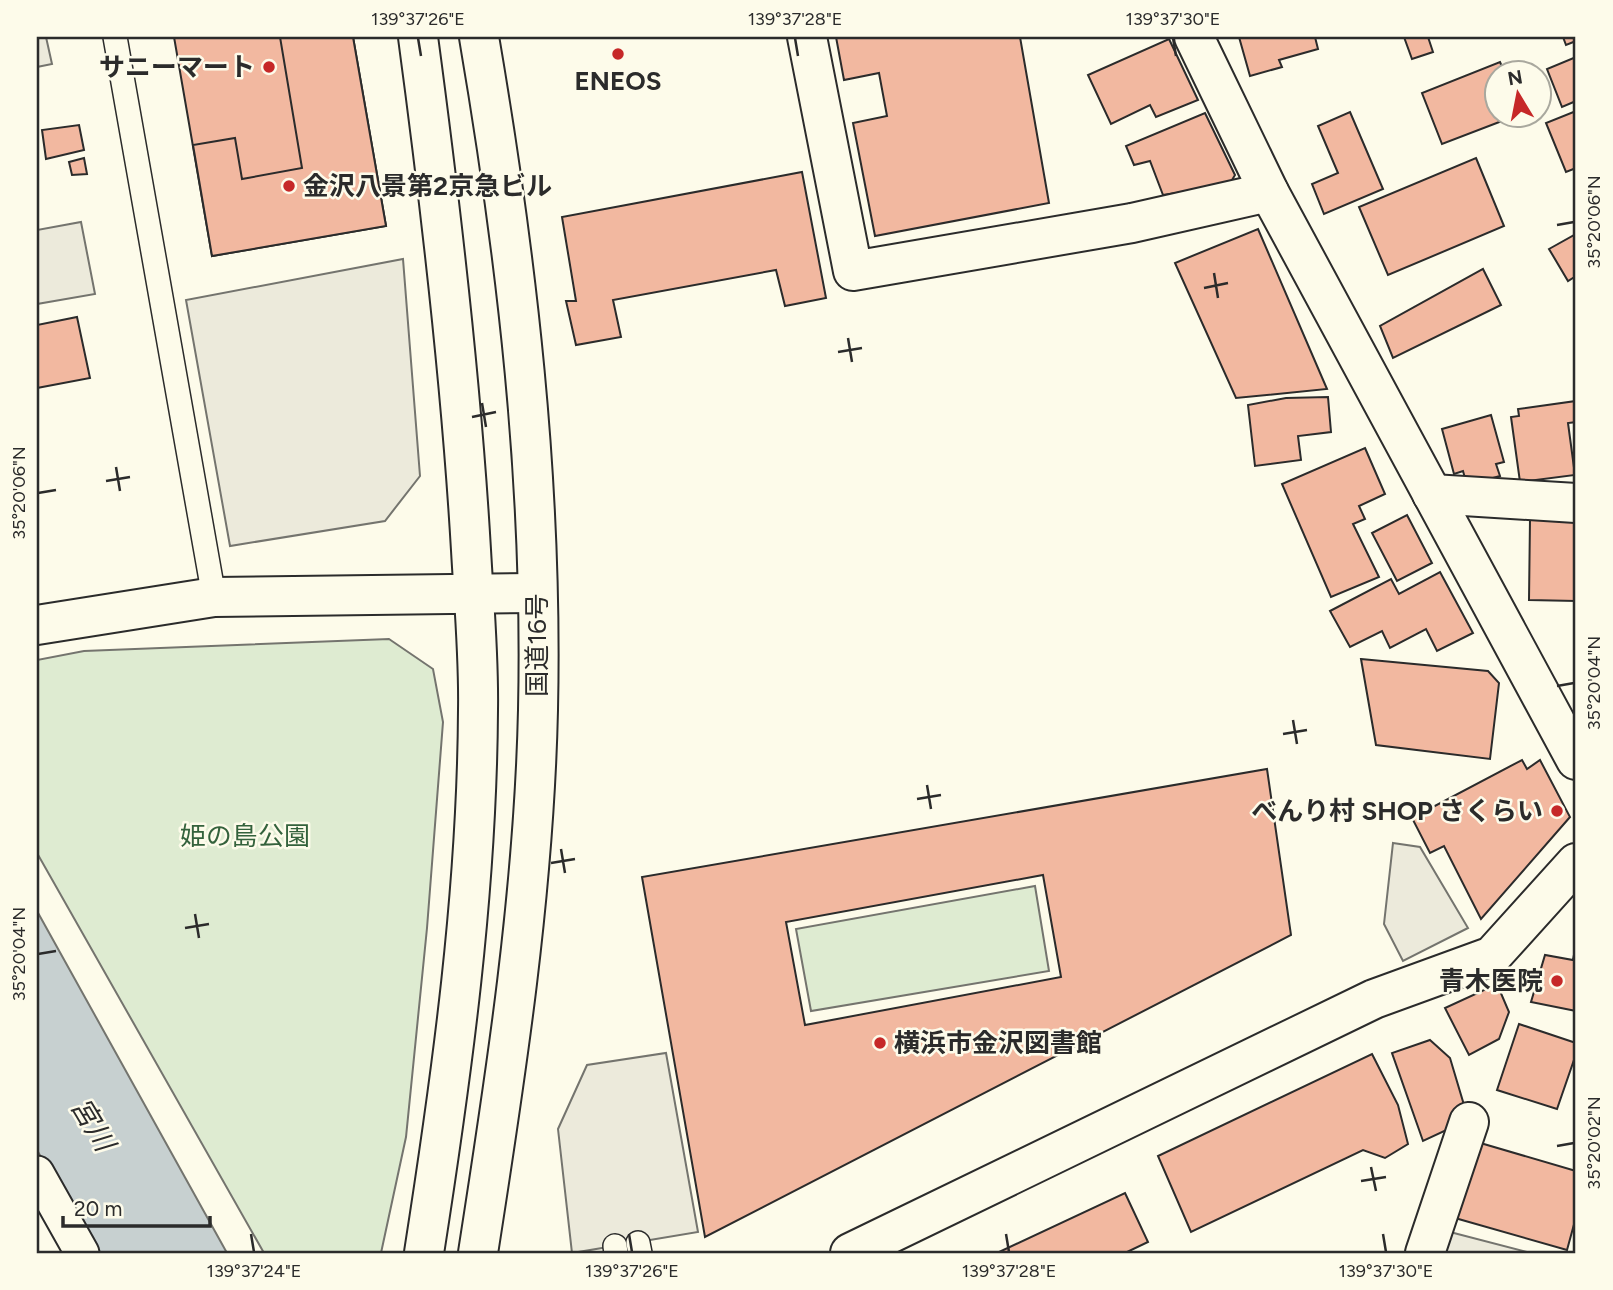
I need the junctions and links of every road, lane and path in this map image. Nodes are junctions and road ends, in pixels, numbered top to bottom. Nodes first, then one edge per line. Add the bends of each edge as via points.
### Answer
1 (115, 37) edge
2 (418, 37) edge
3 (479, 37) edge
4 (807, 37) edge
5 (1194, 37) edge
6 (1269, 192) junction
7 (1432, 494) junction
8 (1576, 503) edge
9 (474, 593) junction
10 (537, 593) junction
11 (214, 597) junction
12 (37, 625) edge
13 (1576, 760) edge
14 (1576, 863) edge
15 (1469, 1122) dead end
16 (37, 1173) edge
17 (82, 1253) edge
18 (424, 1253) edge
19 (478, 1253) edge
20 (850, 1253) edge
21 (1425, 1253) edge

1 - 11 lane
2 - 9 main road via 453,302
3 - 10 main road, 国道16号 via 520,304
4 - 6 main road via 853,271 1132,223
5 - 6 main road
6 - 7 main road
7 - 8 main road
7 - 13 main road
9 - 10 main road
9 - 11 main road
9 - 18 main road via 478,709 469,908
10 - 19 main road, 国道16号 via 538,711 525,909
11 - 12 main road
14 - 20 main road via 1492,956 1374,999
15 - 21 main road
16 - 17 street

